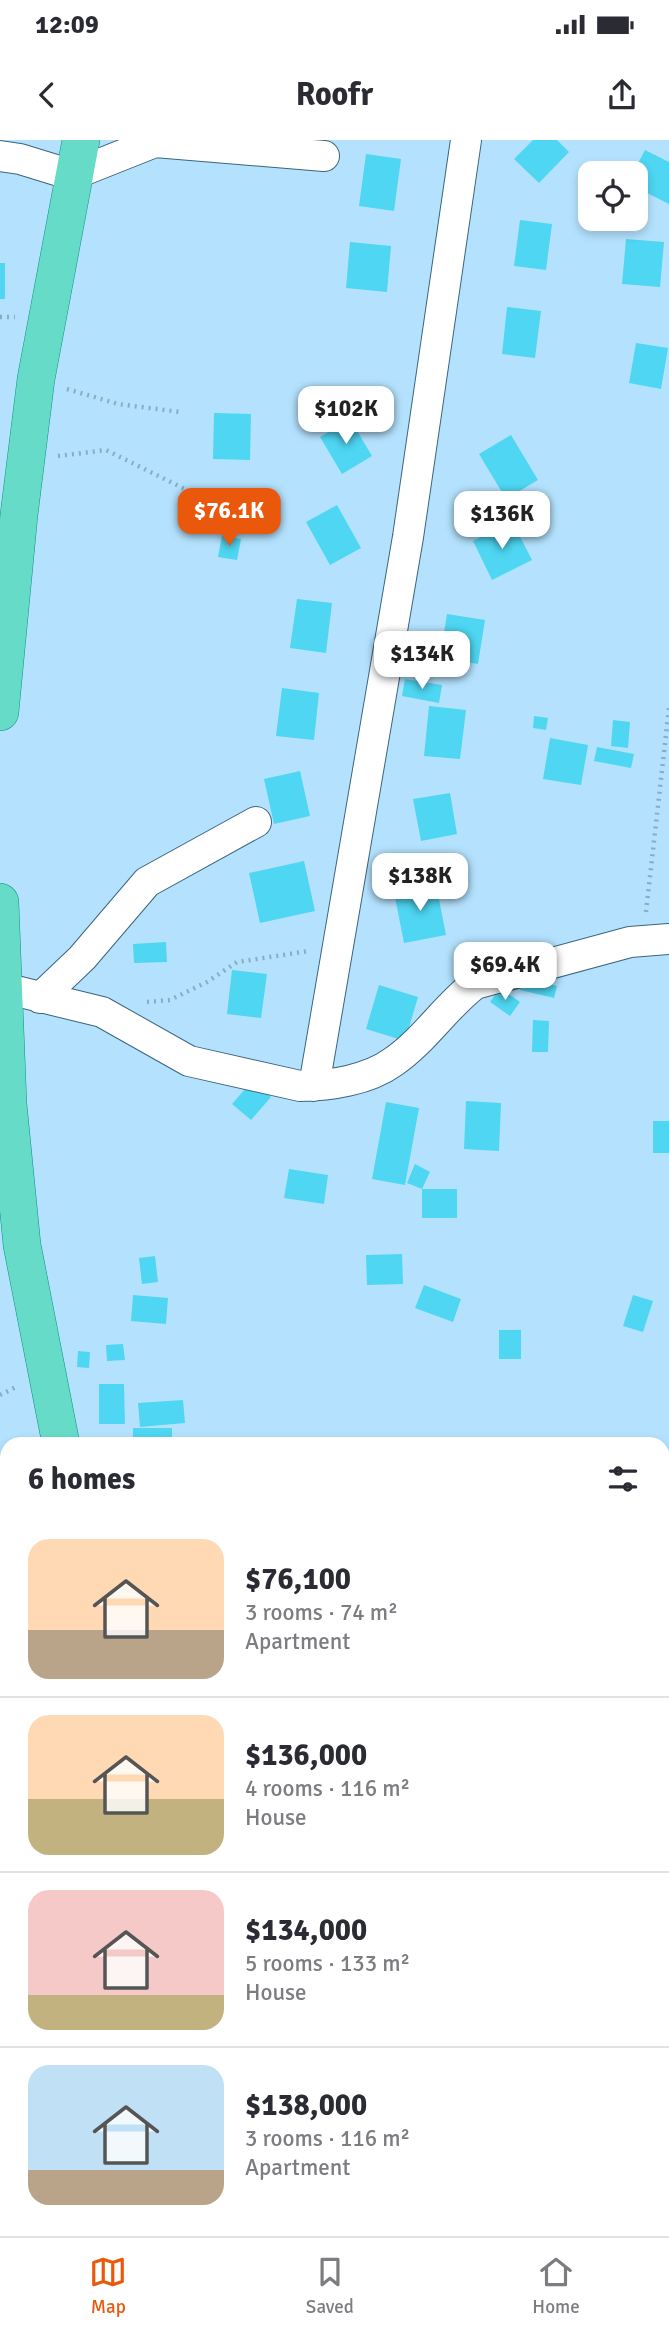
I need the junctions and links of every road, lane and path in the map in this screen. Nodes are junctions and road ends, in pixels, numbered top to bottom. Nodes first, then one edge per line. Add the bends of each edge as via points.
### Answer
1 (81, 140) edge
2 (466, 140) edge
3 (0, 156) edge
4 (324, 156) dead end
5 (72, 175) junction
6 (37, 379) junction
7 (180, 412) dead end
8 (26, 461) junction
9 (201, 497) dead end
10 (669, 708) edge
11 (0, 712) edge
12 (256, 822) dead end
13 (0, 902) edge
14 (656, 939) edge
15 (337, 946) junction
16 (4, 988) junction
17 (40, 998) junction
18 (102, 1012) junction
19 (314, 1086) junction
20 (11, 1247) edge
21 (59, 1437) edge

1 - 5 main road
2 - 15 street via 408,537
3 - 5 street
4 - 5 street via 155,142
5 - 6 main road
6 - 7 path via 118,404
6 - 8 main road
8 - 9 path via 106,450
8 - 11 main road
10 - 14 path
12 - 17 street via 147,882 82,958
13 - 16 main road
14 - 19 street via 475,984 394,1062 333,1085
15 - 18 path via 237,962 170,1000
15 - 19 street
16 - 17 street
16 - 20 main road
17 - 18 street
18 - 19 street via 189,1061
20 - 21 main road

